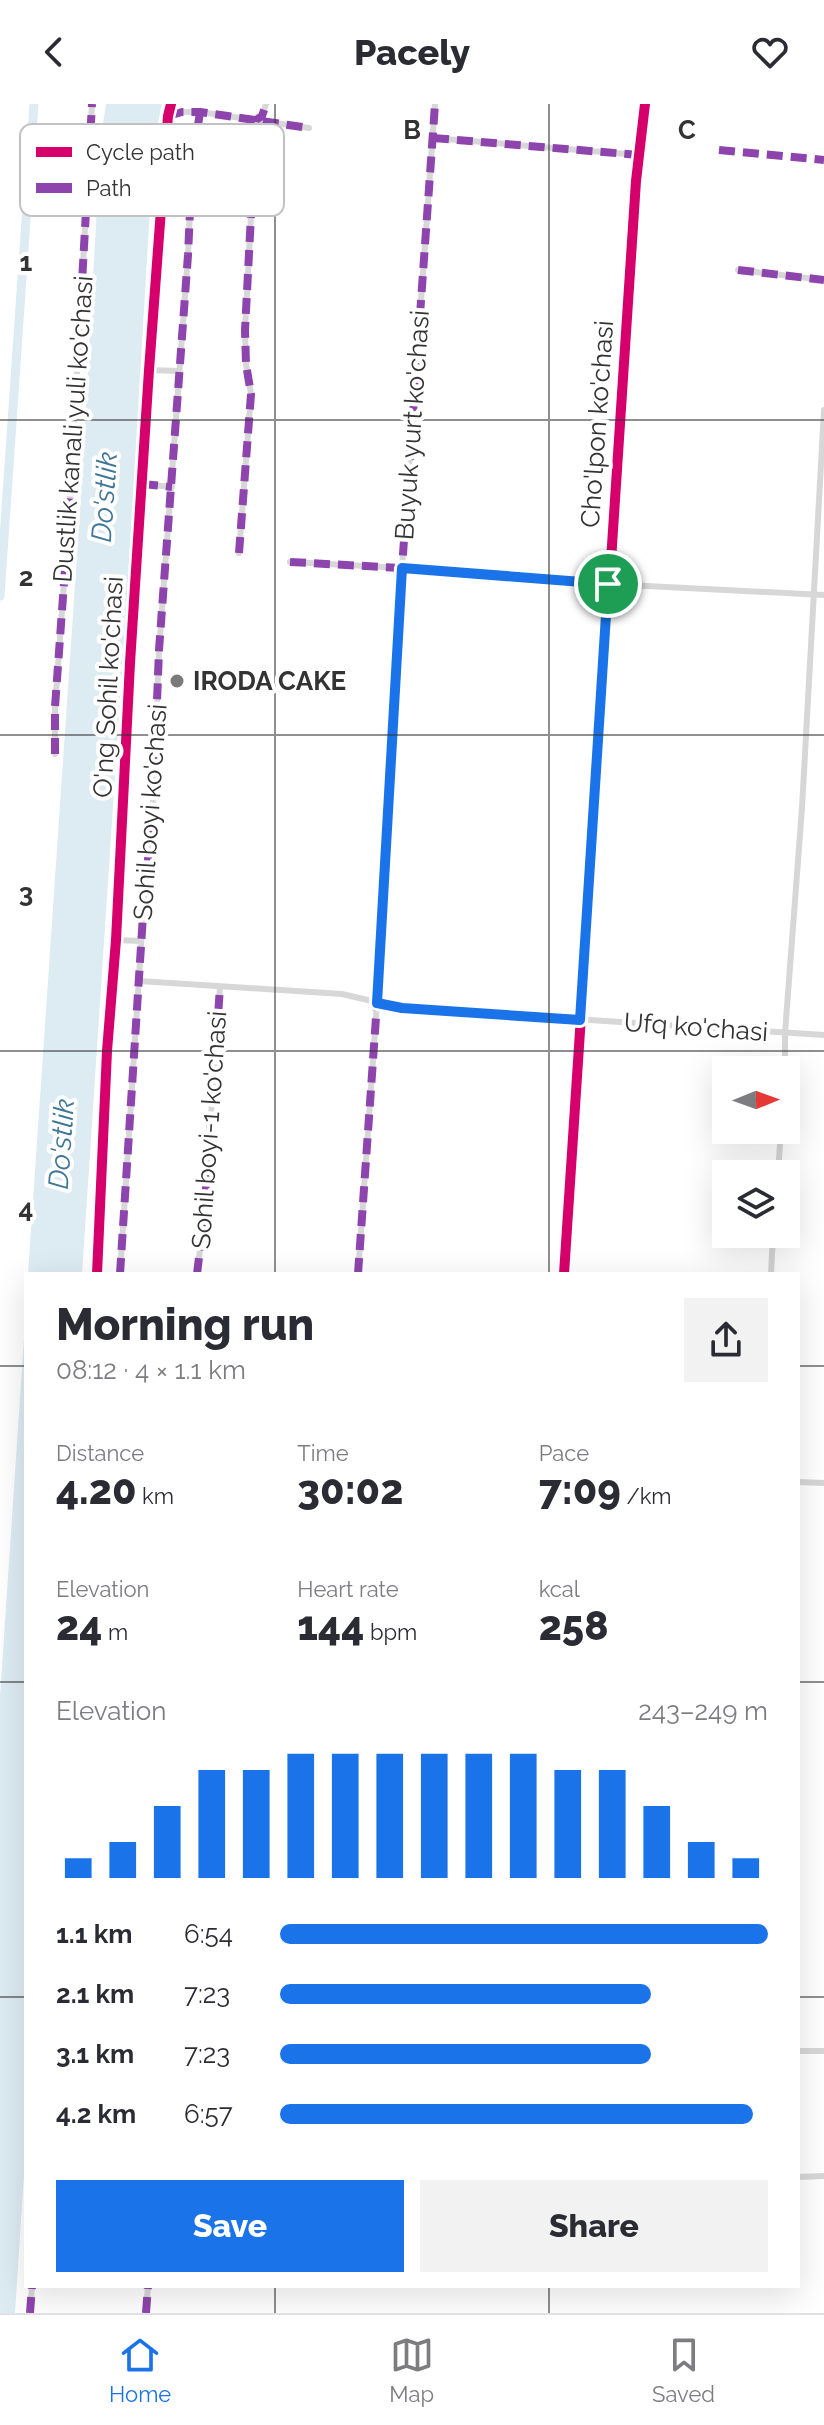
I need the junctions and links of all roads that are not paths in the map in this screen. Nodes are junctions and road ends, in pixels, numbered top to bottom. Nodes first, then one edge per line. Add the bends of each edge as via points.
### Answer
1 (92, 104) edge
2 (171, 104) edge
3 (266, 104) edge
4 (435, 104) edge
5 (645, 104) edge
6 (200, 112) junction
7 (168, 116) junction
8 (256, 120) junction
9 (91, 124) edge
10 (167, 124) edge
11 (198, 124) edge
12 (256, 124) edge
13 (282, 124) edge
14 (284, 124) edge
15 (309, 128) dead end
16 (433, 138) junction
17 (639, 155) junction
18 (86, 216) edge
19 (161, 216) edge
20 (189, 216) edge
21 (251, 216) edge
22 (738, 270) dead end
23 (824, 280) edge
24 (149, 370) junction
25 (179, 371) junction
26 (824, 410) edge
27 (142, 484) junction
28 (172, 487) junction
29 (239, 553) dead end
30 (290, 562) dead end
31 (402, 568) junction
32 (608, 584) junction
33 (814, 595) junction
34 (824, 595) edge
35 (55, 754) dead end
36 (116, 940) junction
37 (141, 941) junction
38 (139, 981) junction
39 (220, 987) junction
40 (377, 1003) junction
41 (580, 1020) junction
42 (785, 1033) junction
43 (824, 1035) edge
44 (785, 1056) edge
45 (772, 1248) edge
46 (97, 1272) edge
47 (120, 1272) edge
48 (197, 1272) edge
49 (358, 1272) edge
50 (564, 1272) edge
51 (771, 1272) edge
52 (800, 1482) edge
53 (824, 1483) edge
54 (800, 2051) edge
55 (824, 2051) edge
56 (824, 2176) edge
57 (800, 2177) edge
58 (32, 2288) edge
59 (148, 2288) edge
60 (30, 2313) edge
61 (146, 2313) edge

1 - 9 street, Dustlik kanali yuli ko'chasi
2 - 7 street, O'ng Sohil ko'chasi
3 - 8 street
4 - 16 street, Buyuk yurt ko'chasi
5 - 17 street, Cho'lpon ko'chasi
6 - 7 street
6 - 8 street
6 - 11 street, Sohil boyi ko'chasi
7 - 10 street, O'ng Sohil ko'chasi
8 - 12 street
8 - 13 street
14 - 15 street
16 - 17 street
16 - 31 street, Buyuk yurt ko'chasi
17 - 32 street, Cho'lpon ko'chasi
18 - 35 street, Dustlik kanali yuli ko'chasi
19 - 24 street, O'ng Sohil ko'chasi
20 - 25 street, Sohil boyi ko'chasi
21 - 29 street via 245,330 251,394
22 - 23 street
24 - 25 street
24 - 27 street, O'ng Sohil ko'chasi
25 - 28 street, Sohil boyi ko'chasi
26 - 33 street
27 - 28 street
27 - 36 street, O'ng Sohil ko'chasi
28 - 37 street, Sohil boyi ko'chasi
30 - 31 street
31 - 32 street
31 - 40 street, Buyuk yurt ko'chasi
32 - 33 street
32 - 41 street, Cho'lpon ko'chasi
33 - 34 street
33 - 42 street
36 - 37 street
36 - 46 street, O'ng Sohil ko'chasi
37 - 38 street, Sohil boyi ko'chasi
38 - 39 street, Ufq ko'chasi
38 - 47 street, Sohil boyi ko'chasi
39 - 40 street, Ufq ko'chasi via 342,994
39 - 48 street, Sohil boyi-1 ko'chasi
40 - 41 street, Ufq ko'chasi
40 - 49 street, Buyuk yurt ko'chasi
41 - 42 street, Ufq ko'chasi
41 - 50 street, Cho'lpon ko'chasi
42 - 43 street, Ufq ko'chasi
42 - 44 street
45 - 51 street
52 - 53 street
54 - 55 street
56 - 57 street
58 - 60 street
59 - 61 street

